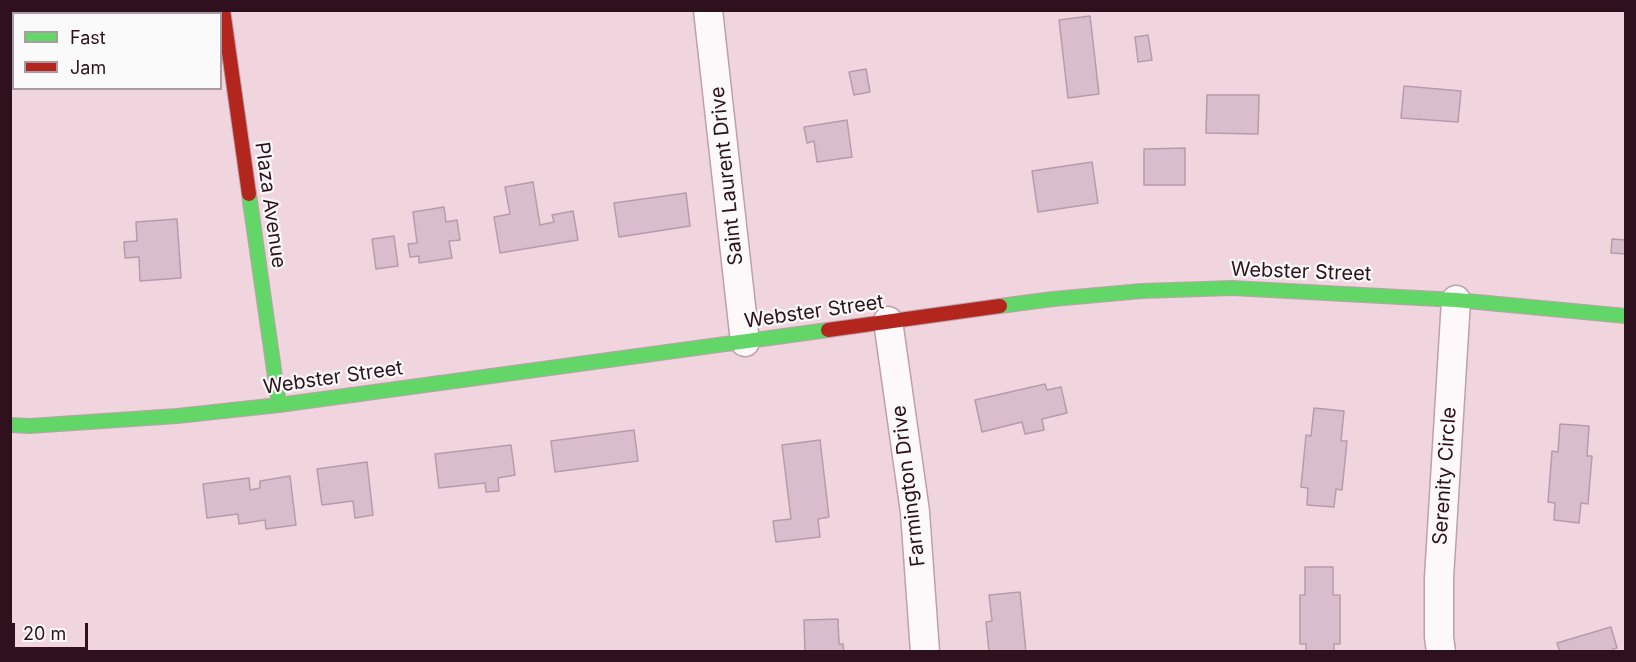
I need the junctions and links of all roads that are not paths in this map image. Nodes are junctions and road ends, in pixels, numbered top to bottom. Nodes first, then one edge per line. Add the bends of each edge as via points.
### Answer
1 (223, 10) edge
2 (708, 10) edge
3 (1456, 300) junction
4 (1626, 316) edge
5 (888, 321) junction
6 (745, 342) junction
7 (279, 405) junction
8 (10, 426) edge
9 (925, 651) edge
10 (1441, 651) edge

1 - 7 main road, Plaza Avenue
2 - 6 street, Saint Laurent Drive
3 - 4 main road, Webster Street
3 - 5 main road, Webster Street via 1232,288 1142,291
3 - 10 street, Serenity Circle via 1439,578
5 - 6 main road, Webster Street
5 - 9 street, Farmington Drive via 915,512
6 - 7 main road, Webster Street
7 - 8 main road, Webster Street via 177,416

